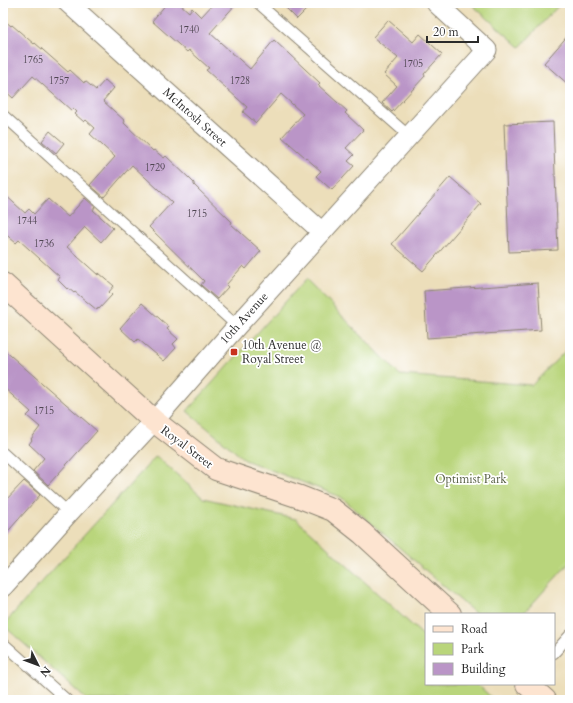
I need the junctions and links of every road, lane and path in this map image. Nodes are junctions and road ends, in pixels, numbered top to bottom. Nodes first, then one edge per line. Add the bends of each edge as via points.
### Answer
1 (68, 3) edge
2 (258, 3) edge
3 (436, 3) edge
4 (3, 115) edge
5 (409, 136) junction
6 (322, 232) junction
7 (3, 284) edge
8 (237, 326) junction
9 (154, 421) junction
10 (3, 453) edge
11 (69, 513) junction
12 (3, 587) edge
13 (449, 613) edge
14 (570, 635) edge
15 (3, 643) edge
16 (555, 652) edge
17 (67, 700) edge

1 - 6 street, McIntosh Street
2 - 5 lane
3 - 5 street, 10th Avenue via 487,50
4 - 8 lane
5 - 6 street, 10th Avenue
6 - 8 street, 10th Avenue
7 - 9 street, Royal Street
8 - 9 street, 10th Avenue
9 - 11 street, 10th Avenue
9 - 13 street, Royal Street via 216,468 333,510 362,533
10 - 11 lane
11 - 12 street, 10th Avenue
14 - 16 lane
15 - 17 lane

